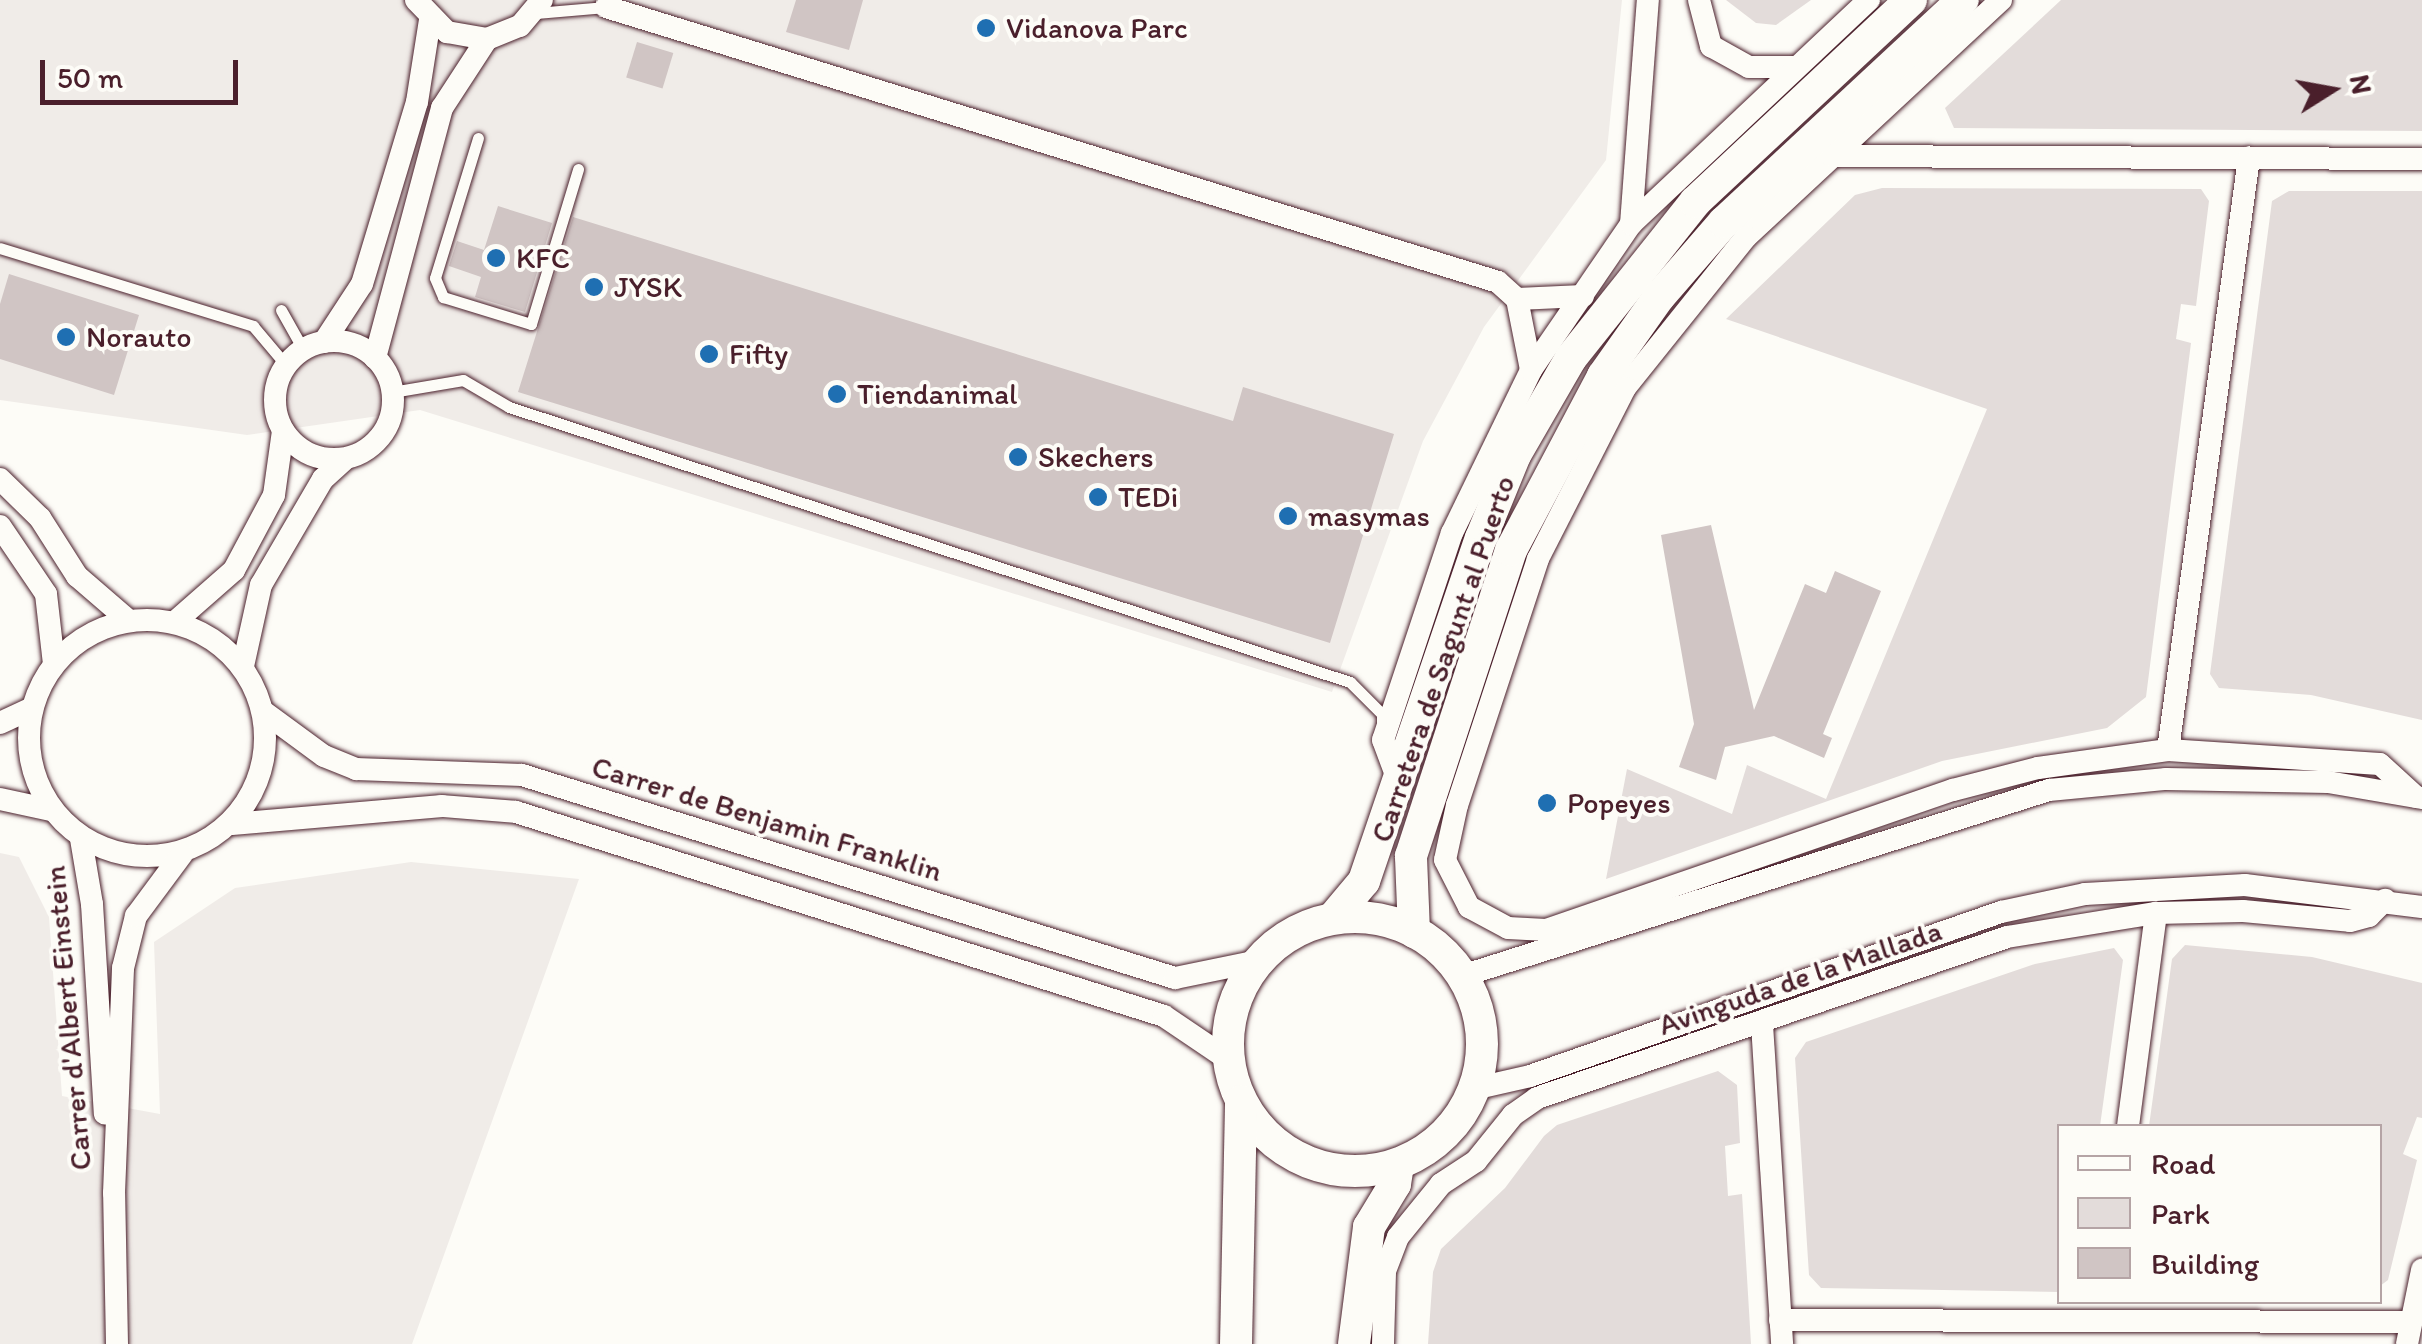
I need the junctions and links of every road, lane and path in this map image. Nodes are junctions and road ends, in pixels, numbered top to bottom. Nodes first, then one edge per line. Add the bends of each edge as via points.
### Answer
1 (416, 0) edge
2 (1648, 0) edge
3 (1699, 0) edge
4 (1869, 0) edge
5 (1912, 0) edge
6 (1964, 0) edge
7 (2001, 0) edge
8 (601, 3) edge
9 (537, 7) edge
10 (430, 20) junction
11 (486, 39) junction
12 (1796, 67) junction
13 (478, 138) dead end
14 (1832, 156) junction
15 (2248, 158) junction
16 (2422, 159) edge
17 (578, 169) dead end
18 (1631, 224) junction
19 (0, 248) edge
20 (1582, 296) junction
21 (1517, 299) junction
22 (281, 310) dead end
23 (304, 352) junction
24 (375, 358) junction
25 (1531, 370) junction
26 (392, 392) junction
27 (283, 431) junction
28 (345, 459) junction
29 (0, 478) edge
30 (0, 526) edge
31 (128, 620) junction
32 (176, 621) junction
33 (54, 664) junction
34 (243, 666) junction
35 (32, 708) junction
36 (264, 712) junction
37 (0, 723) edge
38 (1383, 740) junction
39 (2168, 750) junction
40 (1466, 776) junction
41 (1399, 783) junction
42 (2419, 797) edge
43 (0, 800) edge
44 (1430, 802) junction
45 (51, 810) junction
46 (232, 824) junction
47 (81, 839) junction
48 (182, 854) junction
49 (2385, 900) junction
50 (2422, 907) edge
51 (1598, 912) junction
52 (2156, 913) junction
53 (1333, 918) junction
54 (1414, 932) junction
55 (1586, 942) junction
56 (1258, 961) junction
57 (1462, 976) junction
58 (1762, 1024) junction
59 (1585, 1057) junction
60 (1229, 1060) junction
61 (1619, 1074) junction
62 (1474, 1089) junction
63 (1241, 1101) junction
64 (2128, 1124) edge
65 (1398, 1164) junction
66 (114, 1193) junction
67 (2422, 1270) edge
68 (2103, 1311) edge
69 (1780, 1320) junction
70 (1355, 1329) edge
71 (2409, 1333) edge
72 (117, 1344) edge
73 (1236, 1344) edge
74 (1375, 1344) edge
75 (1384, 1344) edge
76 (1782, 1344) edge

1 - 10 street
2 - 18 street
3 - 12 street via 1711,46 1749,67
4 - 12 street
5 - 41 street, Carretera de Sagunt al Puerto via 1695,202 1572,358 1516,455 1482,538
6 - 44 street, Carretera de Sagunt al Puerto via 1724,222 1603,376 1511,550
7 - 14 street
8 - 9 lane
8 - 21 street via 1498,282
9 - 11 street
10 - 11 street via 466,39
10 - 23 street via 418,102 362,284
11 - 24 street via 442,108
12 - 18 street
13 - 17 lane via 435,278 443,296 460,302 531,324
14 - 15 street
14 - 40 street via 1746,237 1626,388 1538,558
15 - 16 street
15 - 39 street
18 - 20 street
19 - 23 lane via 253,326
20 - 21 street
20 - 25 street
21 - 25 street
22 - 23 lane
23 - 24 street via 343,342
23 - 27 street via 276,386
24 - 26 street
25 - 38 street via 1452,532
26 - 28 street via 382,435
26 - 38 lane via 463,380 509,408 1350,682 1382,714
27 - 28 street via 321,458
27 - 32 street via 274,494 234,570
28 - 34 street via 323,478 261,585
29 - 31 street via 40,518 77,576
30 - 33 street via 46,594
31 - 32 street
31 - 33 street via 87,635
32 - 34 street via 216,640
33 - 35 street
34 - 36 street
35 - 37 street
35 - 45 street via 30,761
36 - 46 street via 262,772
36 - 56 street, Carrer de Benjamin Franklin via 324,756 356,769 522,776 1175,978
38 - 41 street
39 - 42 street via 2380,764
39 - 51 street via 2038,768 1952,790
40 - 44 street
40 - 51 street via 1445,860 1469,907 1508,928 1527,929
41 - 53 street, Carretera de Sagunt al Puerto via 1364,881
42 - 55 street via 2328,782 2184,780 2049,790 1964,812
43 - 45 street
44 - 54 street, Carretera de Sagunt al Puerto via 1411,856
45 - 47 street
46 - 48 street
46 - 60 street via 442,806 516,812 1164,1016
47 - 48 street via 130,858
47 - 66 street, Carrer d'Albert Einstein
48 - 66 street, Carrer d'Albert Einstein via 136,916 122,968
49 - 50 street, Avinguda de la Mallada
49 - 52 street, Avinguda de la Mallada via 2369,916 2350,921 2243,910
49 - 59 street, Avinguda de la Mallada via 2245,885 2085,894 2002,912
51 - 55 street
52 - 58 street, Avinguda de la Mallada via 2007,938
52 - 64 street
53 - 54 street via 1374,918
53 - 56 street via 1292,934
54 - 57 street
55 - 57 street
56 - 60 street via 1233,1008
57 - 62 street via 1481,1032
58 - 61 street, Avinguda de la Mallada
58 - 69 street
59 - 61 street
59 - 62 street, Avinguda de la Mallada
60 - 63 street
61 - 75 street, Avinguda de la Mallada via 1537,1098 1513,1115 1476,1161 1441,1184 1398,1237 1385,1271
62 - 65 street via 1444,1135
63 - 65 street via 1260,1129 1305,1161 1361,1172
63 - 73 street
65 - 70 street via 1395,1184 1370,1227
66 - 72 street, Carrer d'Albert Einstein
67 - 71 street
68 - 69 street
68 - 71 street
69 - 76 street
70 - 74 street

